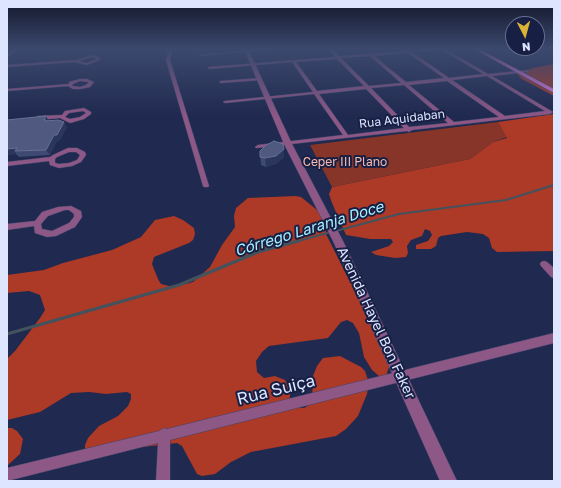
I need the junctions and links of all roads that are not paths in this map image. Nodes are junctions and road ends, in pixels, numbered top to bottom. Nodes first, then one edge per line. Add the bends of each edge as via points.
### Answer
1 (172, 72) edge
2 (255, 72) edge
3 (301, 72) edge
4 (353, 72) edge
5 (391, 72) edge
6 (436, 72) edge
7 (481, 72) edge
8 (519, 72) joint
9 (529, 72) edge
10 (487, 75) junction
11 (259, 79) junction
12 (446, 79) junction
13 (221, 82) dead end
14 (404, 83) junction
15 (70, 85) dead end
16 (554, 85) edge
17 (367, 87) junction
18 (7, 90) edge
19 (554, 91) edge
20 (316, 92) junction
21 (267, 97) junction
22 (225, 102) dead end
23 (63, 116) dead end
24 (503, 117) junction
25 (31, 119) edge
26 (453, 124) junction
27 (409, 130) junction
28 (347, 137) junction
29 (288, 144) junction
30 (258, 147) dead end
31 (52, 159) junction
32 (7, 164) edge
33 (206, 186) dead end
34 (37, 223) junction
35 (7, 227) edge
36 (544, 264) dead end
37 (554, 274) edge
38 (554, 338) edge
39 (401, 377) junction
40 (164, 434) junction
41 (7, 475) edge
42 (163, 481) edge
43 (449, 481) edge

1 - 33 street
2 - 11 street, Avenida Hayel Bon Faker
3 - 20 street
4 - 17 street
5 - 14 street
6 - 12 street
7 - 10 street
8 - 10 street
8 - 19 main road
9 - 16 main road
10 - 12 street
10 - 24 street, Rua Aquidaban via 550,112
11 - 13 street
11 - 21 street, Avenida Hayel Bon Faker
12 - 14 street
12 - 24 street
14 - 17 street
14 - 26 street
15 - 18 street
17 - 20 street
17 - 27 street
20 - 21 street
20 - 28 street
21 - 22 street
21 - 29 street, Avenida Hayel Bon Faker
23 - 25 street
24 - 26 street, Rua Aquidaban
26 - 27 street, Rua Aquidaban
27 - 28 street, Rua Aquidaban
28 - 29 street, Rua Aquidaban
29 - 30 street, Rua Aquidaban
29 - 39 street, Avenida Hayel Bon Faker via 338,241
31 - 31 street via 52,164 64,166 75,163 83,155 81,151 68,150
31 - 32 street
34 - 34 street via 38,230 53,234 72,225 78,213 71,208 58,209 45,214
34 - 35 street
36 - 37 street
38 - 39 street, Rua Suiça
39 - 40 street, Rua Suiça
39 - 43 street, Avenida Hayel Bon Faker
40 - 41 street, Rua Suiça
40 - 42 street

